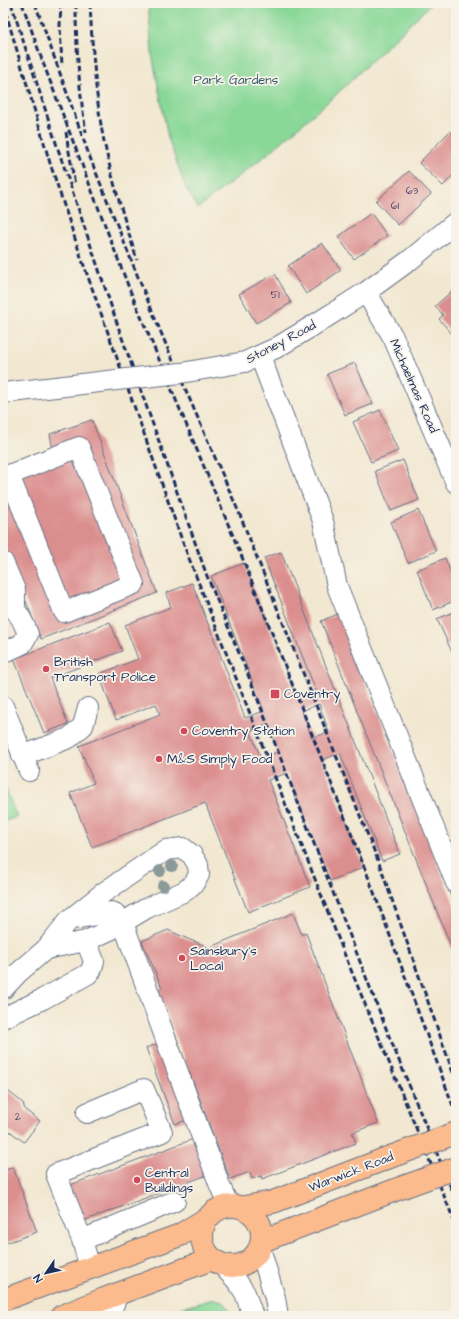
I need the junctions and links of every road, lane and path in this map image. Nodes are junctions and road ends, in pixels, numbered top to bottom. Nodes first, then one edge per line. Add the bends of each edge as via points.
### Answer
1 (456, 222) edge
2 (366, 292) junction
3 (253, 359) junction
4 (3, 393) edge
5 (6, 479) edge
6 (456, 483) edge
7 (3, 562) edge
8 (9, 604) edge
9 (3, 653) edge
10 (3, 706) edge
11 (88, 708) dead end
12 (456, 883) edge
13 (69, 920) junction
14 (123, 923) junction
15 (86, 941) junction
16 (46, 949) junction
17 (3, 989) edge
18 (3, 1018) edge
19 (87, 1113) dead end
20 (456, 1133) edge
21 (456, 1168) edge
22 (175, 1200) dead end
23 (237, 1207) junction
24 (208, 1218) junction
25 (82, 1240) junction
26 (261, 1244) junction
27 (217, 1262) junction
28 (90, 1268) junction
29 (118, 1294) junction
30 (3, 1300) edge
31 (62, 1316) edge
32 (109, 1316) edge
33 (253, 1316) edge
34 (278, 1316) edge

1 - 2 street, Stoney Road
2 - 3 street, Stoney Road
2 - 6 street, Michaelmas Road via 392,337
3 - 4 street, Stoney Road, bridge via 181,373
3 - 12 street via 323,521 337,586
5 - 5 street via 64,612 134,584 77,440
7 - 8 street via 15,590
8 - 9 street via 23,621 28,634 22,644
10 - 11 street via 26,763 69,738 83,726
13 - 14 street via 108,911 114,912
13 - 14 street via 103,892 166,850 183,848 192,855 198,865 199,875 194,883 185,891 147,908
13 - 16 street
14 - 15 street
14 - 23 street via 196,1104 220,1186
15 - 16 street
15 - 18 street via 94,962 88,974
16 - 17 street
19 - 25 street via 144,1088 162,1132 56,1174
20 - 23 main road, Warwick Road, bridge via 273,1202
21 - 26 main road, bridge
22 - 25 street
23 - 24 main road, Warwick Road via 217,1210
23 - 26 main road via 254,1215 260,1224 263,1235
24 - 27 main road via 203,1229 203,1244
24 - 28 main road, Warwick Road via 180,1235
25 - 28 street
26 - 27 main road via 254,1257 247,1263 235,1266
26 - 34 street
27 - 29 main road
27 - 33 street via 237,1281 245,1293
28 - 30 main road, Warwick Road
29 - 31 main road
29 - 32 street

